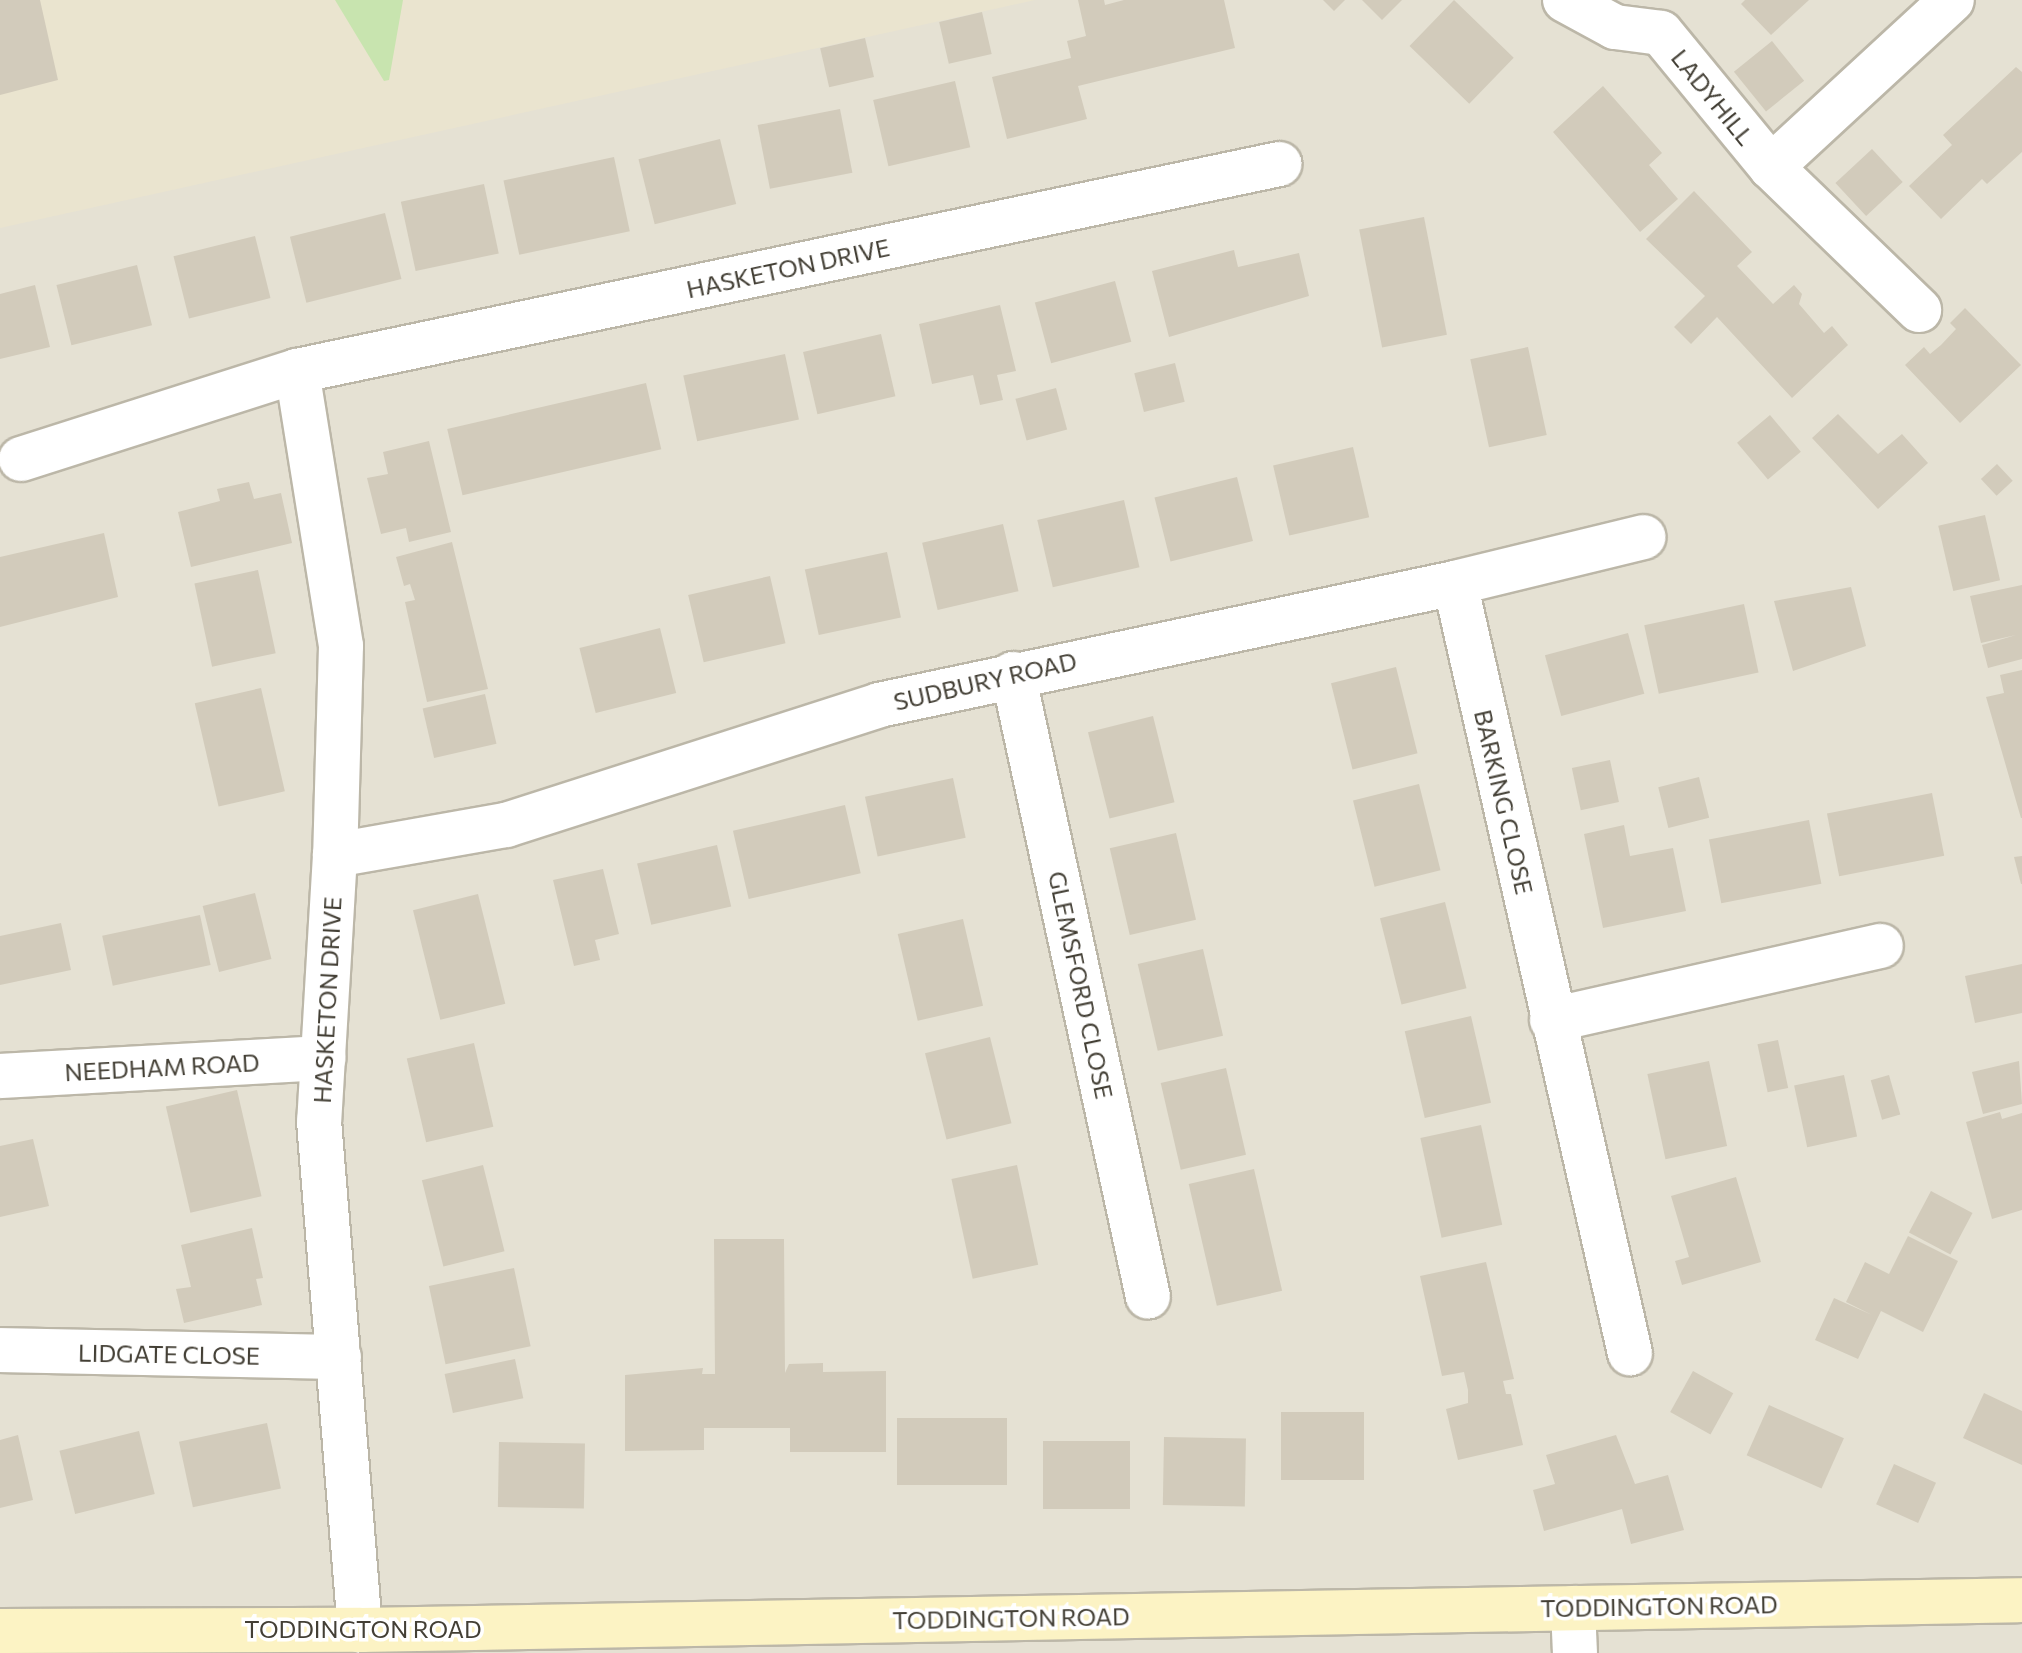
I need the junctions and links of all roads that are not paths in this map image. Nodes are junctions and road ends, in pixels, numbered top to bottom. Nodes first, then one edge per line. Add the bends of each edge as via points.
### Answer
1 (1565, 0) edge
2 (1952, 0) edge
3 (1279, 164) dead end
4 (1771, 167) junction
5 (1919, 310) dead end
6 (297, 371) junction
7 (21, 459) dead end
8 (1643, 537) dead end
9 (1455, 583) junction
10 (1013, 674) junction
11 (335, 855) junction
12 (1881, 946) dead end
13 (1552, 1020) junction
14 (324, 1058) junction
15 (0, 1076) edge
16 (1148, 1297) dead end
17 (0, 1350) edge
18 (1630, 1353) dead end
19 (339, 1357) junction
20 (2022, 1600) edge
21 (1573, 1608) junction
22 (360, 1630) junction
23 (0, 1631) edge
24 (86, 1641) edge
25 (1575, 1653) edge

1 - 4 street, LADYHILL via 1615,27 1661,33
2 - 4 street, LADYHILL
3 - 6 street, HASKETON DRIVE
4 - 5 street, LADYHILL
6 - 7 street, HASKETON DRIVE
6 - 11 street, HASKETON DRIVE via 341,646
8 - 9 street, SUDBURY ROAD
9 - 10 street, SUDBURY ROAD
9 - 13 street, BARKING CLOSE
10 - 11 street, SUDBURY ROAD via 763,739 506,825
10 - 16 street, GLEMSFORD CLOSE
11 - 14 street, HASKETON DRIVE
12 - 13 street
13 - 18 street, BARKING CLOSE
14 - 15 street, NEEDHAM ROAD
14 - 19 street, HASKETON DRIVE via 319,1121
17 - 19 street, LIDGATE CLOSE
19 - 22 street, HASKETON DRIVE
20 - 21 main road, TODDINGTON ROAD
21 - 22 main road, TODDINGTON ROAD
21 - 25 street
22 - 24 main road, TODDINGTON ROAD
23 - 24 main road, TODDINGTON ROAD

